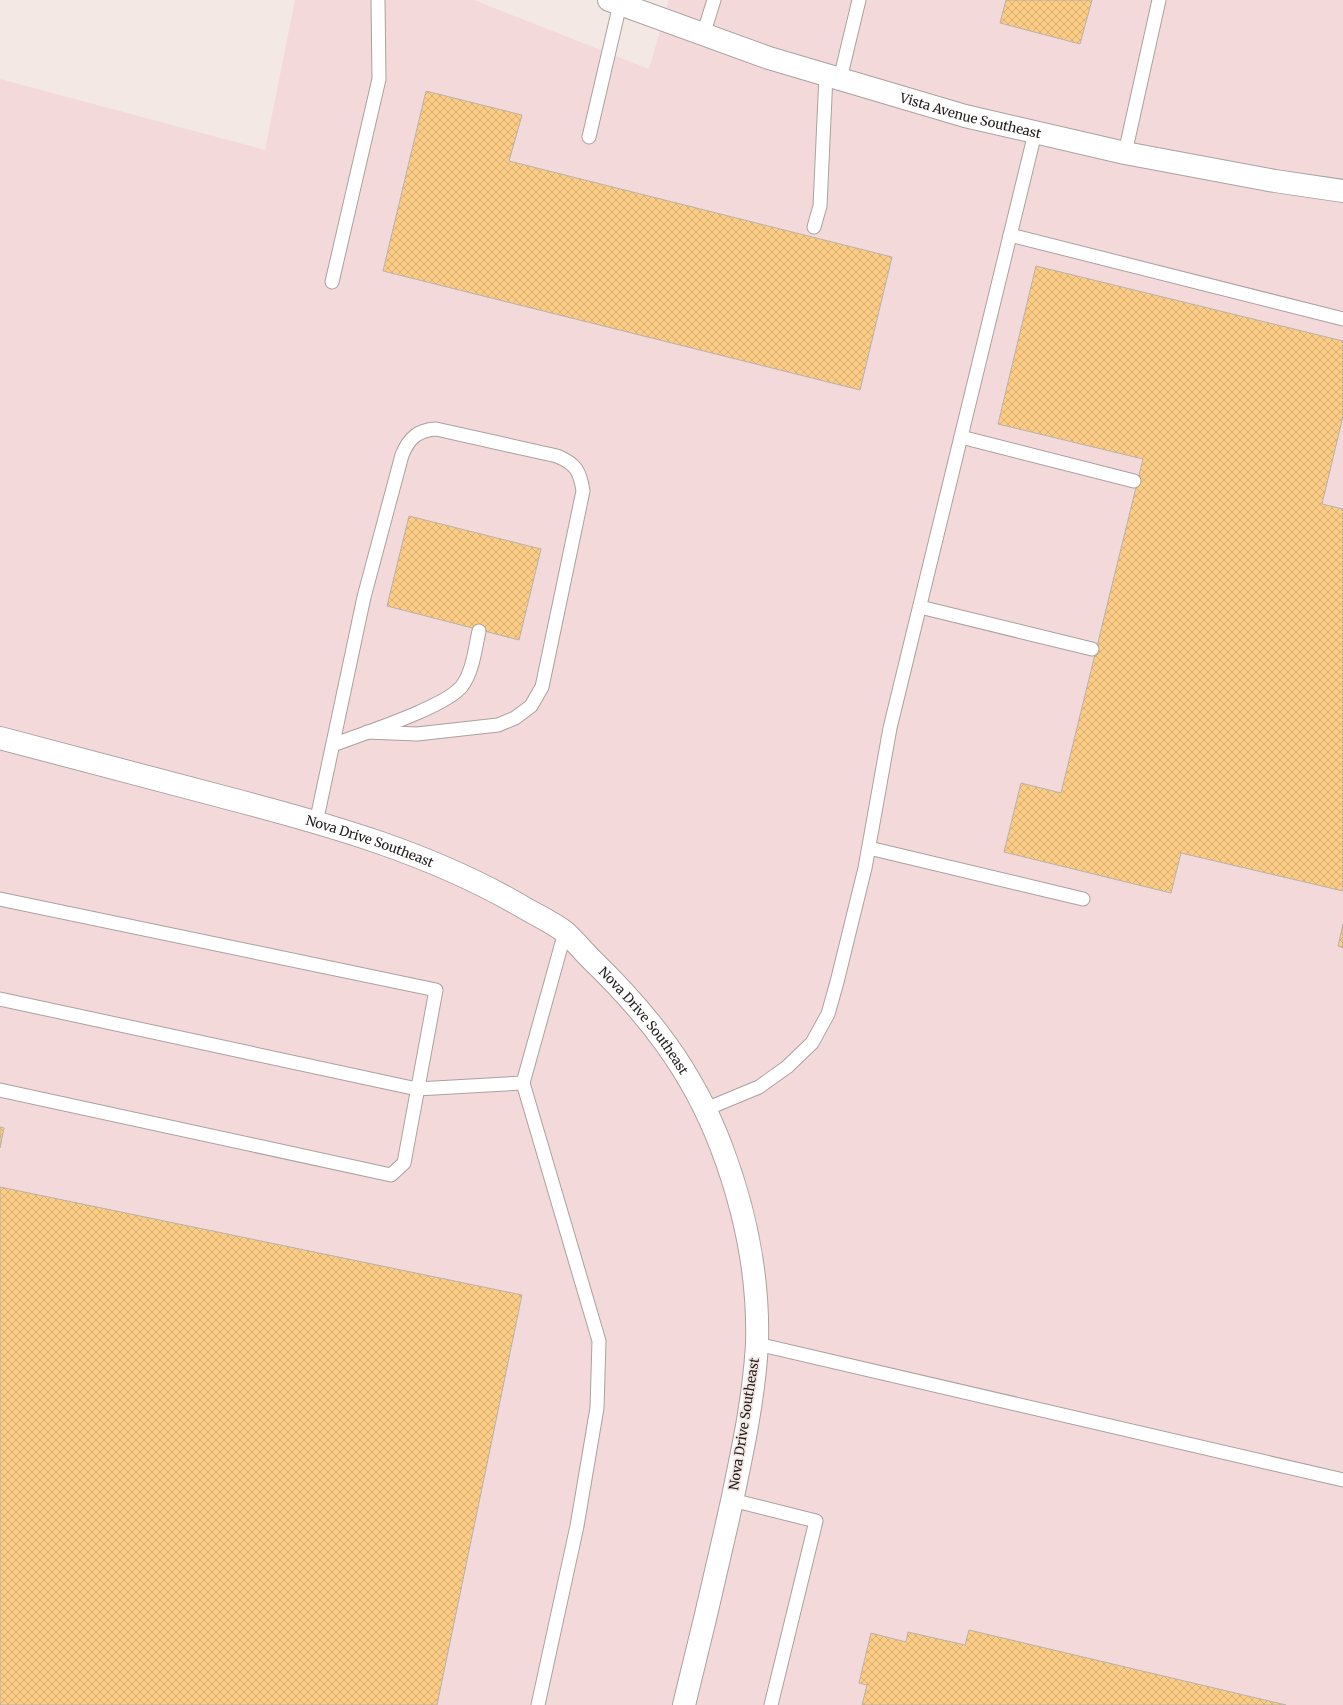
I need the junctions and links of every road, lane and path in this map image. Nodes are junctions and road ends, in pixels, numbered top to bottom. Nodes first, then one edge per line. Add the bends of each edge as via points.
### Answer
1 (378, 0) edge
2 (714, 0) edge
3 (859, 0) edge
4 (1159, 0) edge
5 (615, 2) edge
6 (703, 35) junction
7 (833, 77) junction
8 (1035, 133) junction
9 (589, 138) dead end
10 (1125, 154) junction
11 (1343, 191) edge
12 (814, 227) dead end
13 (1010, 235) junction
14 (332, 282) dead end
15 (1343, 319) edge
16 (961, 437) junction
17 (1134, 481) dead end
18 (920, 606) junction
19 (479, 631) dead end
20 (1092, 649) dead end
21 (367, 732) junction
22 (0, 738) edge
23 (333, 745) junction
24 (316, 822) junction
25 (869, 848) junction
26 (0, 899) edge
27 (1083, 899) dead end
28 (565, 932) junction
29 (0, 999) edge
30 (523, 1083) junction
31 (417, 1089) junction
32 (0, 1090) edge
33 (706, 1109) junction
34 (757, 1344) junction
35 (1343, 1480) edge
36 (732, 1500) junction
37 (538, 1705) edge
38 (684, 1705) edge
39 (772, 1705) edge

1 - 14 lane via 379,79
2 - 6 lane
3 - 7 lane
4 - 10 lane
5 - 6 street, Vista Avenue Southeast
5 - 9 lane
6 - 7 street, Vista Avenue Southeast
7 - 8 street, Vista Avenue Southeast via 965,116
7 - 12 lane via 820,206
8 - 10 street, Vista Avenue Southeast
8 - 13 lane
10 - 11 street, Vista Avenue Southeast
13 - 15 lane
13 - 16 lane
16 - 17 lane
16 - 18 lane
18 - 20 lane
18 - 25 lane via 890,728
19 - 21 lane via 470,671 455,694
21 - 23 lane
21 - 23 lane via 417,734 498,725 515,718 531,706 542,687 583,491 578,469 569,461 557,456 436,429 424,430 406,445 364,597
22 - 24 street, Nova Drive Southeast
23 - 24 lane
24 - 28 street, Nova Drive Southeast via 447,868 480,883
25 - 27 lane
25 - 33 lane via 837,982 821,1029 799,1057 773,1078 759,1087
26 - 31 lane via 436,990
28 - 30 lane
28 - 33 street, Nova Drive Southeast via 620,986 649,1019 674,1054
29 - 31 lane
30 - 31 lane
30 - 37 lane via 599,1341 596,1416 577,1526
31 - 32 lane via 404,1163 391,1175
33 - 34 street, Nova Drive Southeast via 731,1172 743,1214 752,1257
34 - 35 lane
34 - 36 street, Nova Drive Southeast via 743,1452
36 - 38 street, Nova Drive Southeast via 715,1582
36 - 39 lane via 816,1521

